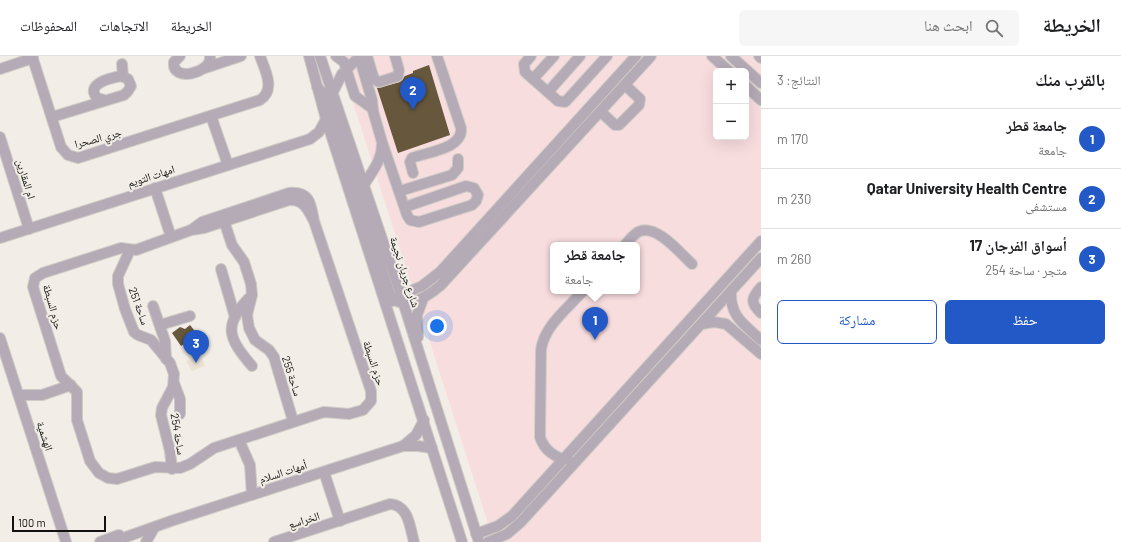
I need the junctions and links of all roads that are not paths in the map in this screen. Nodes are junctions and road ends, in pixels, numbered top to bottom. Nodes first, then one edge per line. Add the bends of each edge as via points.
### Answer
1 (178, 56) edge
2 (211, 56) edge
3 (240, 56) edge
4 (260, 56) edge
5 (309, 56) edge
6 (320, 56) edge
7 (395, 56) edge
8 (437, 56) edge
9 (531, 56) edge
10 (554, 56) edge
11 (580, 56) edge
12 (607, 56) edge
13 (636, 56) edge
14 (651, 56) edge
15 (712, 56) edge
16 (731, 56) edge
17 (32, 57) edge
18 (339, 57) edge
19 (361, 60) edge
20 (225, 61) junction
21 (122, 64) dead end
22 (205, 68) junction
23 (726, 68) edge
24 (0, 69) edge
25 (346, 69) junction
26 (622, 71) junction
27 (124, 76) junction
28 (533, 79) junction
29 (628, 82) junction
30 (761, 83) edge
31 (316, 86) junction
32 (367, 89) junction
33 (749, 89) edge
34 (333, 92) junction
35 (548, 92) junction
36 (94, 94) junction
37 (105, 100) junction
38 (761, 100) edge
39 (362, 101) junction
40 (85, 106) junction
41 (373, 109) junction
42 (601, 112) junction
43 (52, 116) junction
44 (211, 116) junction
45 (326, 119) junction
46 (0, 137) edge
47 (310, 139) junction
48 (382, 142) junction
49 (333, 143) junction
50 (456, 159) dead end
51 (228, 165) junction
52 (373, 172) junction
53 (413, 173) dead end
54 (364, 184) junction
55 (156, 188) junction
56 (400, 191) junction
57 (404, 207) junction
58 (236, 214) junction
59 (488, 217) junction
60 (224, 221) junction
61 (496, 224) junction
62 (29, 229) junction
63 (192, 230) junction
64 (172, 237) junction
65 (0, 238) edge
66 (761, 241) edge
67 (628, 242) edge
68 (130, 250) junction
69 (746, 258) junction
70 (758, 262) edge
71 (692, 264) dead end
72 (221, 269) dead end
73 (761, 287) edge
74 (381, 291) junction
75 (731, 291) junction
76 (580, 294) edge
77 (252, 295) junction
78 (423, 299) junction
79 (398, 300) junction
80 (153, 306) dead end
81 (389, 313) junction
82 (761, 313) edge
83 (190, 316) dead end
84 (236, 317) junction
85 (702, 324) junction
86 (160, 325) junction
87 (0, 338) edge
88 (761, 340) edge
89 (761, 354) edge
90 (3, 357) edge
91 (166, 359) junction
92 (252, 366) dead end
93 (427, 379) junction
94 (174, 383) junction
95 (634, 383) junction
96 (71, 385) junction
97 (641, 390) junction
98 (19, 395) junction
99 (180, 414) dead end
100 (424, 420) junction
101 (293, 421) junction
102 (239, 440) junction
103 (403, 446) junction
104 (432, 448) junction
105 (563, 460) junction
106 (575, 463) junction
107 (172, 469) junction
108 (324, 472) junction
109 (252, 495) junction
110 (171, 521) junction
111 (340, 521) junction
112 (154, 528) junction
113 (507, 534) junction
114 (133, 537) edge
115 (478, 538) edge
116 (66, 542) edge
117 (100, 542) edge
118 (112, 542) edge
119 (146, 542) edge
120 (274, 542) edge
121 (414, 542) edge
122 (462, 542) edge
123 (488, 542) edge
124 (501, 542) edge

1 - 22 street via 174,68 180,74
2 - 20 street
2 - 22 street
3 - 20 street
4 - 44 street, جري الصحرا via 269,83 265,96 260,100
5 - 31 street
6 - 34 street, شارع جريان نجيمة
7 - 19 street via 398,76 379,82
8 - 53 street via 461,134 454,144 412,158 410,162
9 - 28 street via 523,68
10 - 28 street
11 - 35 street
12 - 35 street via 567,101 558,101
13 - 26 street
14 - 29 street
15 - 23 street
16 - 30 street
17 - 24 street, جري الصحرا
17 - 43 street, جري الصحرا
18 - 19 street
18 - 25 street
19 - 25 street
19 - 32 street
20 - 22 street
21 - 27 street
25 - 34 street
25 - 39 street via 353,94
26 - 29 street
26 - 59 street
27 - 36 street via 98,83 94,88
27 - 37 street via 130,84 128,91
28 - 35 street
29 - 42 street
29 - 42 street via 640,99 639,105 623,124 615,125
31 - 45 street
31 - 79 street via 328,101
32 - 39 street
32 - 41 street via 373,102
33 - 38 street
34 - 54 street, شارع جريان نجيمة
36 - 37 street via 99,100
36 - 40 street
37 - 40 street
39 - 41 street
40 - 43 street
41 - 48 street
42 - 61 street
43 - 44 street, جري الصحرا via 63,150 68,155 78,158
44 - 51 street
45 - 47 street
45 - 49 street
46 - 62 street, ام المقارين
47 - 49 street, امهات التويم
47 - 51 street, امهات التويم
48 - 52 street
48 - 56 street
49 - 74 street
50 - 56 street via 453,168 442,177
51 - 55 street, امهات التويم
52 - 54 street
52 - 56 street via 389,174 396,190
54 - 79 street, شارع جريان نجيمة
55 - 62 street, امهات التويم
55 - 64 street
56 - 57 street
57 - 57 street via 408,218 417,222 472,205 478,195 474,188 466,186
58 - 60 street, حزم السبطة
58 - 63 street, حزم السبطة via 202,222
58 - 101 street, حزم السبطة via 302,194 309,200 372,397 366,408 353,414 328,411
59 - 61 street
59 - 79 street via 433,279
60 - 63 street, حزم السبطة
60 - 77 street via 233,248 246,265 252,284
61 - 78 street via 451,276
62 - 65 street, امهات التويم
63 - 64 street, حزم السبطة
64 - 68 street, حزم السبطة
66 - 69 street
67 - 71 street via 640,231 651,230
68 - 91 street, ساحة 251 via 118,276 125,309 134,332 151,340
68 - 96 street, حزم السبطة via 121,248 43,273 34,281 33,287 61,376
69 - 70 street
69 - 95 street
70 - 75 street
72 - 84 street
73 - 82 street via 752,300 755,308
74 - 79 street
74 - 81 street
75 - 85 street
75 - 88 street via 732,307 736,317
76 - 105 street via 549,329 542,344 540,437 543,444 556,457
77 - 84 street
77 - 101 street, ساحة 255 via 248,324 255,340 274,357
78 - 79 street
78 - 93 street via 418,310 417,329 428,368
79 - 81 street
79 - 93 street, شارع جريان نجيمة
80 - 86 street
81 - 100 street
83 - 86 street
84 - 92 street via 232,328 234,342
85 - 89 street via 726,324
85 - 97 street
86 - 91 street via 166,345
87 - 90 street, الهشمية
90 - 98 street, الهشمية
91 - 94 street via 172,366
93 - 115 street, شارع جريان نجيمة
94 - 99 street via 180,399
94 - 107 street, ساحة 254 via 161,415
95 - 97 street
95 - 105 street
96 - 98 street via 42,395
96 - 107 street, حزم السبطة via 77,395 77,420 88,456 99,473 117,479 155,467
97 - 106 street
98 - 116 street, الهشمية
100 - 103 street, أمهات السلام via 416,435
100 - 104 street
101 - 102 street, حزم السبطة
102 - 107 street, حزم السبطة via 214,448 190,464
102 - 109 street via 250,465
103 - 104 street, أمهات السلام
103 - 108 street, أمهات السلام
104 - 122 street
105 - 106 street
105 - 115 street via 507,521
106 - 113 street
108 - 109 street, أمهات السلام
108 - 111 street
109 - 110 street, أمهات السلام
110 - 112 street, أمهات السلام
110 - 114 street, أمهات السلام
111 - 120 street, الخراسع
111 - 121 street, الخراسع via 390,504 398,505 406,514
112 - 114 street, أمهات السلام
112 - 119 street
113 - 123 street
113 - 124 street
114 - 117 street, أمهات السلام
114 - 118 street, أمهات السلام

